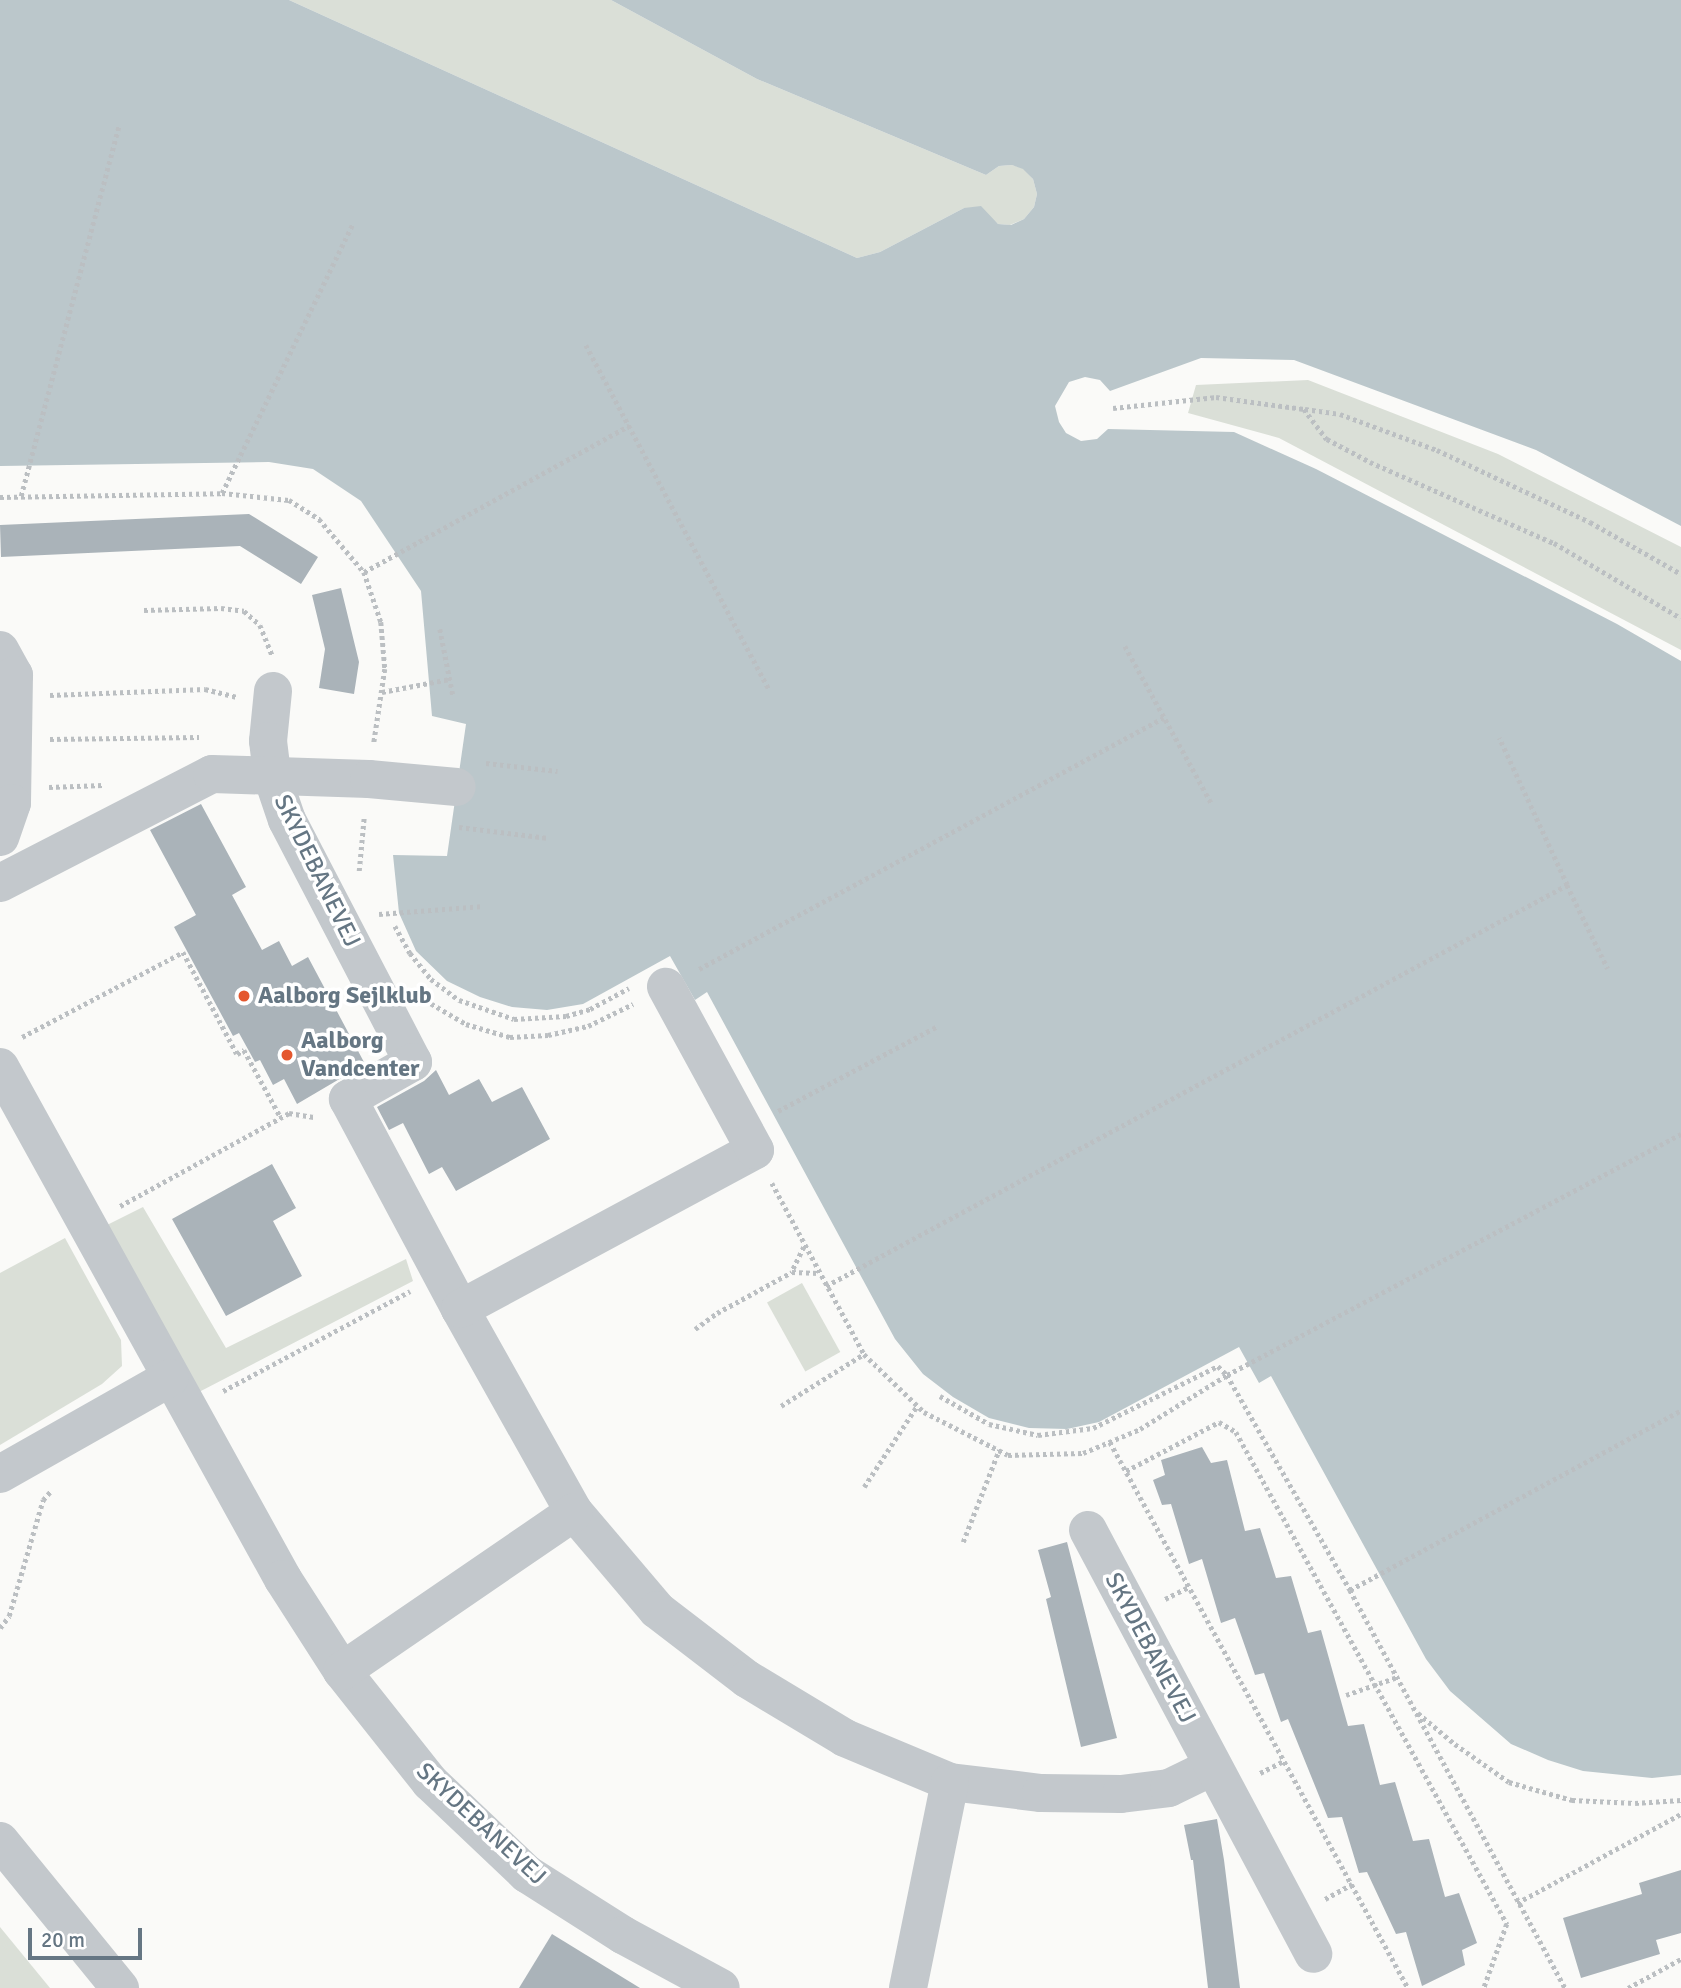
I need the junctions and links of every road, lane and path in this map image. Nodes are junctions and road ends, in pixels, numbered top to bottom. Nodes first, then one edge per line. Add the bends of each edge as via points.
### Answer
1 (119, 125) dead end
2 (352, 225) dead end
3 (586, 345) dead end
4 (1113, 408) dead end
5 (1304, 409) junction
6 (629, 426) junction
7 (222, 493) dead end
8 (21, 496) dead end
9 (364, 572) dead end
10 (1681, 574) edge
11 (145, 610) dead end
12 (1681, 618) edge
13 (440, 629) dead end
14 (1125, 646) dead end
15 (0, 650) edge
16 (450, 679) junction
17 (205, 689) dead end
18 (769, 689) dead end
19 (273, 691) joint
20 (382, 692) dead end
21 (453, 695) dead end
22 (14, 696) junction
23 (1163, 718) junction
24 (194, 736) dead end
25 (1499, 738) dead end
26 (48, 739) dead end
27 (558, 771) dead end
28 (465, 774) joint
29 (272, 776) junction
30 (106, 785) dead end
31 (12, 788) junction
32 (1212, 804) dead end
33 (451, 826) dead end
34 (0, 837) edge
35 (548, 838) dead end
36 (0, 883) edge
37 (1567, 885) junction
38 (484, 906) dead end
39 (373, 914) dead end
40 (395, 926) dead end
41 (1608, 969) dead end
42 (649, 986) junction
43 (938, 1026) dead end
44 (6, 1055) edge
45 (348, 1099) junction
46 (281, 1118) junction
47 (1681, 1134) edge
48 (749, 1140) junction
49 (88, 1223) junction
50 (804, 1246) junction
51 (792, 1272) junction
52 (819, 1273) junction
53 (441, 1274) junction
54 (825, 1286) junction
55 (460, 1309) junction
56 (695, 1329) dead end
57 (864, 1354) junction
58 (1227, 1375) junction
59 (179, 1394) junction
60 (940, 1396) dead end
61 (781, 1406) dead end
62 (917, 1406) junction
63 (1681, 1410) edge
64 (1110, 1442) junction
65 (999, 1450) junction
66 (1126, 1471) junction
67 (0, 1475) edge
68 (56, 1485) dead end
69 (863, 1487) dead end
70 (574, 1512) junction
71 (1088, 1530) dead end
72 (963, 1542) dead end
73 (1350, 1590) junction
74 (0, 1628) edge
75 (342, 1671) junction
76 (1397, 1677) junction
77 (1376, 1685) junction
78 (1346, 1695) dead end
79 (1415, 1710) junction
80 (1212, 1767) junction
81 (950, 1782) junction
82 (1681, 1800) edge
83 (1681, 1814) edge
84 (0, 1841) edge
85 (1517, 1903) junction
86 (1313, 1954) dead end
87 (1681, 1959) edge
88 (120, 1988) edge
89 (721, 1988) edge
90 (908, 1988) edge
91 (1408, 1988) edge
92 (1484, 1988) edge
93 (1565, 1988) edge
94 (1628, 1988) edge

1 - 8 path
2 - 7 path
3 - 6 path
4 - 5 path via 1216,397
5 - 10 path via 1340,414 1437,450 1590,522
5 - 12 path via 1327,439 1554,543
6 - 9 path
6 - 18 path
11 - 19 path via 233,608 252,616 268,640
13 - 16 path
14 - 23 path
15 - 22 street via 14,675
16 - 20 path
16 - 21 path
17 - 22 path
19 - 29 street, SKYDEBANEVEJ via 268,741
22 - 31 street
23 - 32 path
23 - 42 path
24 - 26 path
25 - 37 path
27 - 28 path
28 - 29 street
29 - 36 street via 212,774
29 - 45 street, SKYDEBANEVEJ via 287,820 412,1062
30 - 31 path
31 - 34 street via 12,803
33 - 35 path
37 - 41 path
37 - 54 path
38 - 39 path
40 - 42 path via 431,979 459,1000 514,1019 544,1019 590,1009
42 - 48 street
43 - 48 path
44 - 46 path via 183,952 237,1054 244,1050
44 - 49 street, SKYDEBANEVEJ
45 - 46 path via 311,1118 289,1113
45 - 53 street
46 - 49 path
47 - 58 path
48 - 50 path
48 - 55 street
49 - 59 street, SKYDEBANEVEJ
50 - 51 path
50 - 52 path
51 - 52 path
51 - 56 path via 717,1312
52 - 54 path
53 - 55 street
53 - 59 path
54 - 57 path
55 - 70 street
57 - 61 path
57 - 62 path
58 - 60 path via 1218,1366 1093,1428 1038,1435 989,1424
58 - 64 path via 1140,1429
58 - 73 path
59 - 67 street
59 - 75 street, SKYDEBANEVEJ via 283,1578
62 - 65 path
62 - 69 path
63 - 73 path
64 - 65 path via 1083,1453 1008,1454
64 - 66 path
65 - 72 path
66 - 77 path via 1219,1422 1236,1432
66 - 91 path
68 - 74 path via 43,1500 9,1616
70 - 75 street
70 - 81 street via 657,1610 747,1679 845,1738
71 - 80 street, SKYDEBANEVEJ
73 - 76 path
75 - 89 street, SKYDEBANEVEJ via 429,1782 527,1874 623,1935
76 - 77 path
76 - 79 path
77 - 78 path
77 - 92 path via 1507,1924
79 - 82 path via 1509,1782 1572,1800
79 - 85 path
80 - 81 street via 1169,1788 1121,1794 1041,1793
80 - 86 street, SKYDEBANEVEJ
81 - 90 street
83 - 85 path
84 - 88 street
85 - 93 path
87 - 94 path

